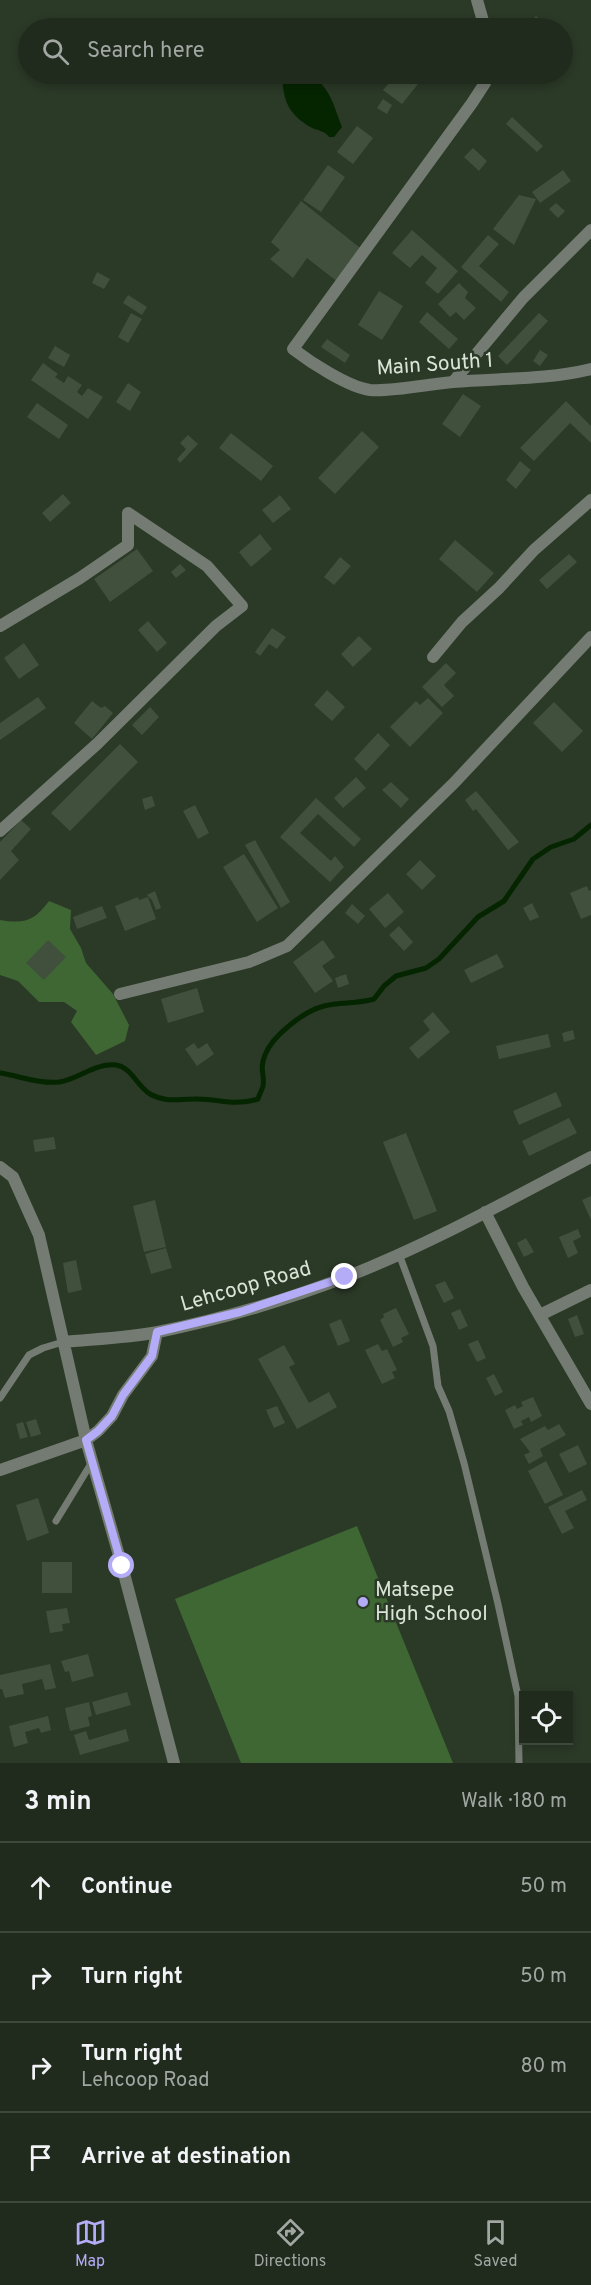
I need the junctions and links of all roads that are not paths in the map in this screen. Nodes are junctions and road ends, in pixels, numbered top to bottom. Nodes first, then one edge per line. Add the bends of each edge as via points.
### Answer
1 (477, 0) edge
2 (482, 18) edge
3 (484, 84) edge
4 (591, 230) edge
5 (591, 369) edge
6 (453, 382) junction
7 (591, 500) edge
8 (0, 626) edge
9 (591, 637) edge
10 (433, 657) dead end
11 (0, 831) edge
12 (120, 994) dead end
13 (591, 1157) edge
14 (0, 1167) edge
15 (485, 1212) junction
16 (399, 1254) junction
17 (591, 1290) edge
18 (540, 1315) junction
19 (157, 1332) junction
20 (63, 1342) junction
21 (0, 1398) edge
22 (591, 1404) edge
23 (86, 1440) junction
24 (92, 1461) junction
25 (0, 1470) edge
26 (56, 1521) dead end
27 (174, 1763) edge
28 (519, 1763) edge

1 - 2 street
3 - 6 street, Main South 1 via 293,349 343,380 369,390
4 - 6 street via 523,298
5 - 6 street, Main South 1 via 563,376
7 - 10 street via 534,550
8 - 11 street via 128,545 128,513 207,566 242,606 216,626 97,744
9 - 12 street via 454,783 287,945 249,962
13 - 15 street, Lehcoop Road
14 - 20 street via 14,1177 39,1235
15 - 16 street, Lehcoop Road
15 - 18 street
16 - 19 street, Lehcoop Road via 345,1277 240,1312
16 - 28 lane via 433,1346 438,1386 464,1462 498,1604 518,1696
17 - 18 street
18 - 22 street
19 - 20 street, Lehcoop Road
19 - 23 street via 152,1356 112,1416
20 - 21 lane via 28,1355
20 - 23 street
23 - 24 street
23 - 25 street
24 - 26 lane
24 - 27 street

